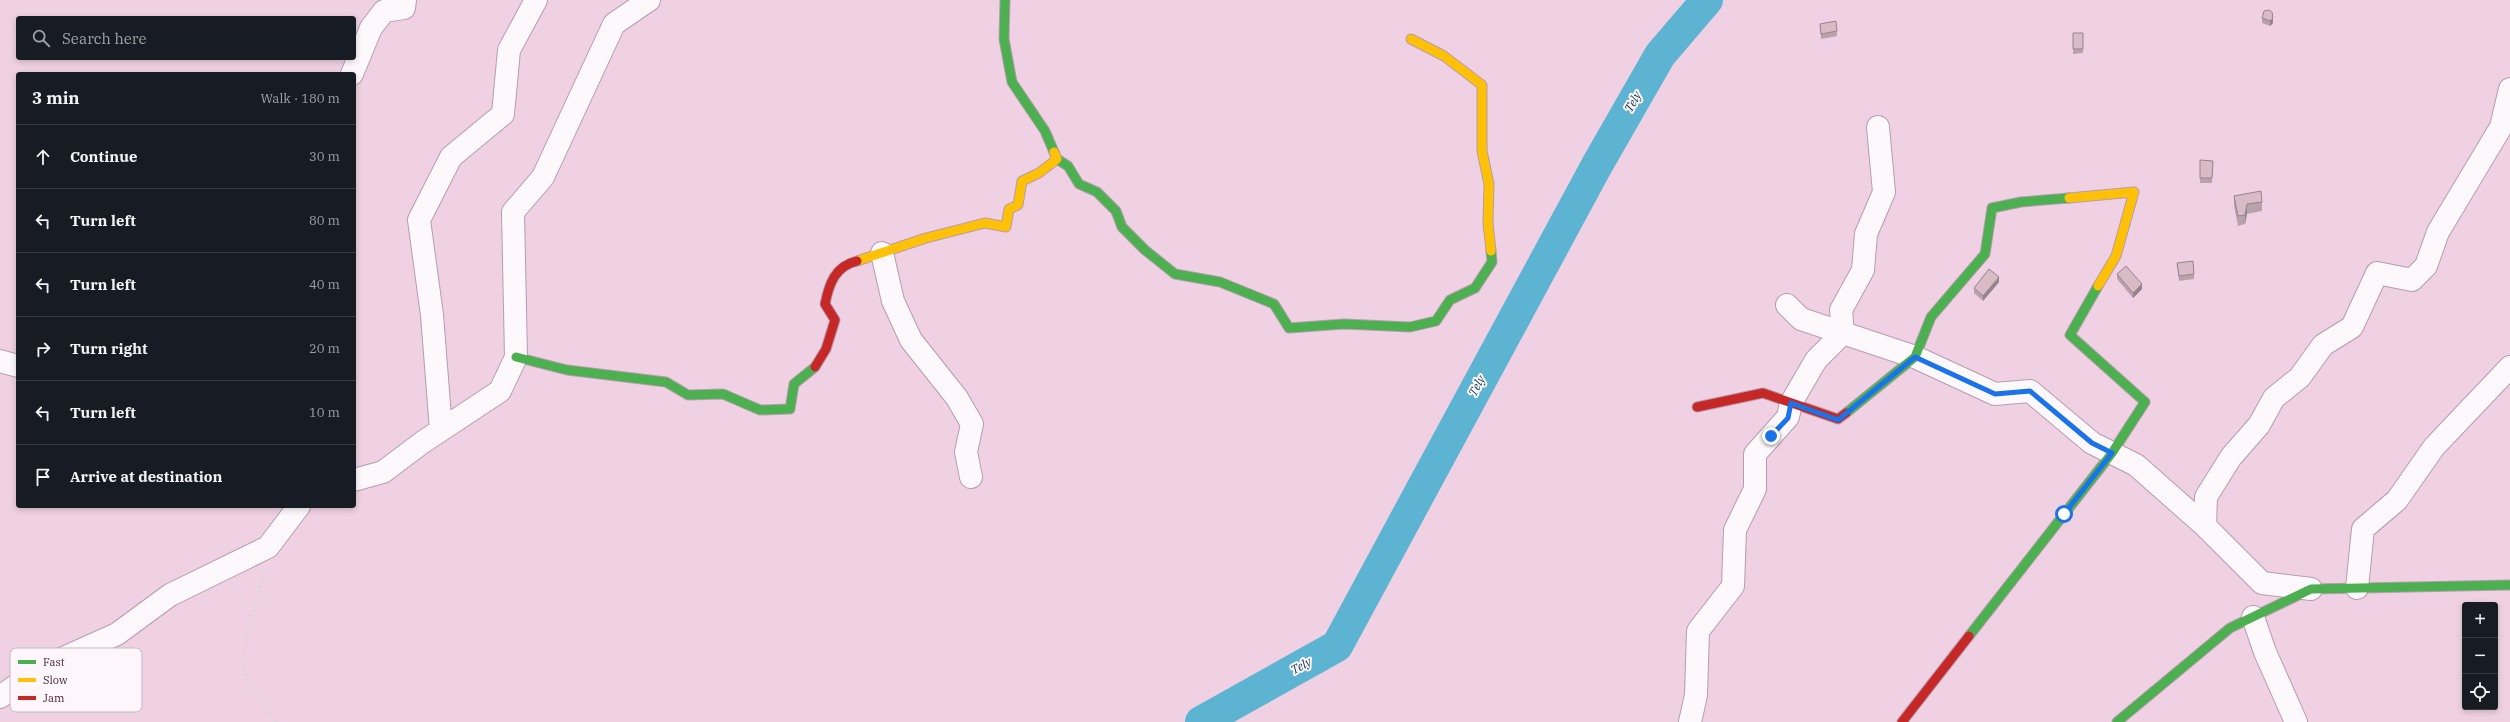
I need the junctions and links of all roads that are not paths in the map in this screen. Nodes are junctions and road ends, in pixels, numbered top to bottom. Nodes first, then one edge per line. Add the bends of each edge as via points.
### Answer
1 (405, 0) edge
2 (536, 0) edge
3 (649, 0) edge
4 (1006, 0) edge
5 (1411, 39) dead end
6 (353, 72) edge
7 (2510, 89) edge
8 (1878, 127) dead end
9 (1057, 159) junction
10 (882, 253) junction
11 (1787, 305) dead end
12 (1843, 333) junction
13 (516, 357) junction
14 (1915, 357) junction
15 (0, 361) edge
16 (16, 365) edge
17 (2510, 367) edge
18 (1791, 403) junction
19 (1697, 407) dead end
20 (441, 430) junction
21 (2112, 453) junction
22 (356, 476) edge
23 (971, 477) dead end
24 (298, 508) edge
25 (2205, 526) junction
26 (2510, 585) edge
27 (2357, 588) junction
28 (2311, 589) junction
29 (2253, 617) junction
30 (86, 648) edge
31 (10, 690) edge
32 (0, 697) edge
33 (1690, 722) edge
34 (1902, 722) edge
35 (2117, 722) edge
36 (2296, 722) edge

1 - 6 street via 404,8 384,11 371,28
2 - 20 street via 509,50 503,114 451,157 419,220 432,315
3 - 13 street via 614,24 543,177 513,212
4 - 9 street via 1004,39 1012,82 1045,131
5 - 9 street via 1444,56 1482,85 1482,151 1489,184 1488,223 1492,262 1475,288 1450,300 1436,321 1410,327 1344,324 1289,328 1274,304 1220,282 1175,274 1122,227 1116,211 1097,192 1079,184 1068,166
7 - 25 street via 2501,127 2438,232 2426,266 2412,280 2377,273 2352,327 2324,345 2300,377 2274,398 2259,425 2231,457 2206,498
8 - 12 street via 1884,192 1866,234 1863,270 1841,310
9 - 10 street via 1039,173 1022,181 1018,205 1009,209 1006,226 985,223 926,238
10 - 13 street via 845,264 829,285 825,304 835,320 828,348 812,372 794,384 790,409 760,410 723,394 688,394 666,382 567,370
10 - 23 street via 893,301 911,340 957,398 972,424 966,452
11 - 12 street via 1801,319
12 - 14 street
12 - 18 street via 1816,360
13 - 20 street via 500,391
14 - 18 street via 1838,420
14 - 21 street via 1995,394 2030,391 2092,443
14 - 21 street via 1931,317 1985,254 1992,208 2021,202 2134,192 2116,256 2070,335 2145,402
15 - 16 street
17 - 27 street via 2434,447 2397,500 2363,529
18 - 19 street via 1763,393
18 - 33 street via 1788,418 1755,454 1754,489 1735,530 1733,586 1698,631 1696,695
20 - 22 street via 383,472
21 - 25 street via 2136,465
21 - 34 street
24 - 30 street via 268,547 170,595 117,634
25 - 28 street via 2262,583
26 - 27 street
27 - 28 street
28 - 29 street
29 - 35 street via 2230,628
29 - 36 street via 2265,652
31 - 32 street

